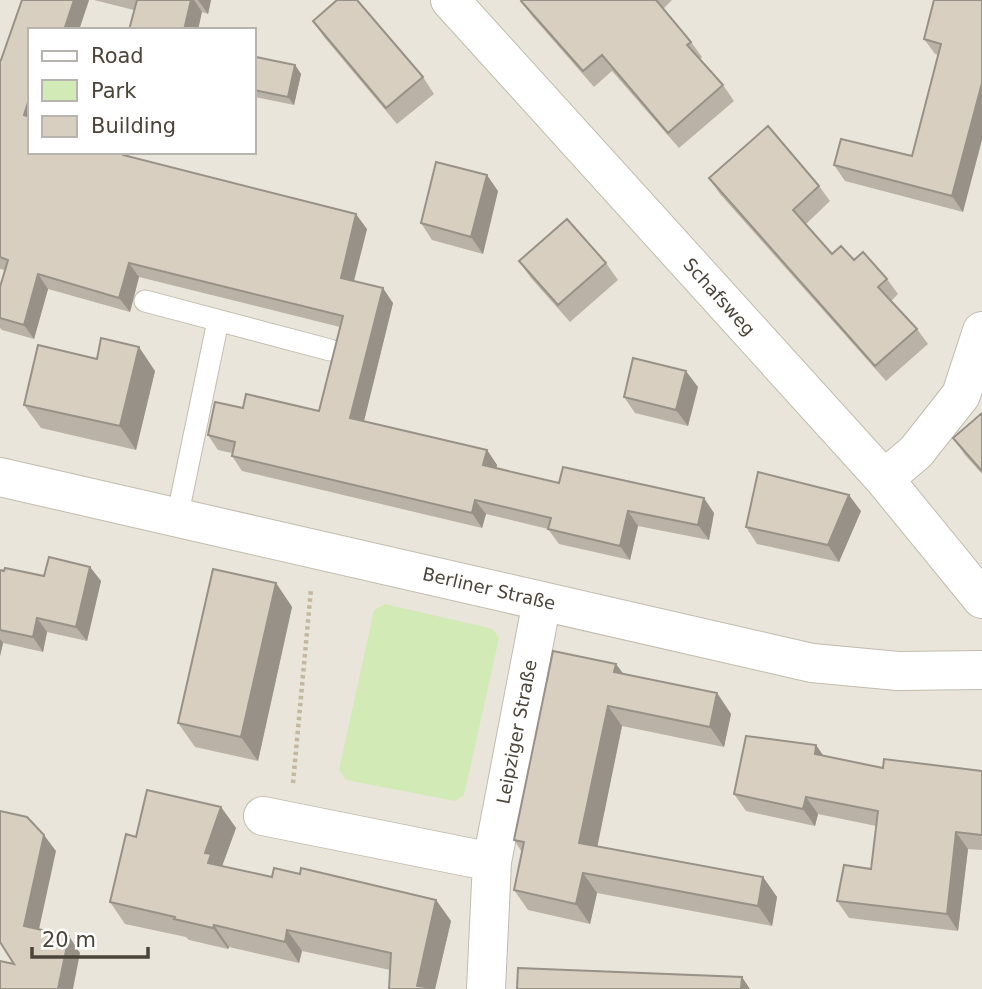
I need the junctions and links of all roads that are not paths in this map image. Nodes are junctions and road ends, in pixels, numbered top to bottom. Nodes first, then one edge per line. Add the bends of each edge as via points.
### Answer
1 (450, 0) edge
2 (145, 301) dead end
3 (218, 321) junction
4 (982, 331) edge
5 (330, 349) dead end
6 (0, 477) edge
7 (884, 479) junction
8 (177, 518) junction
9 (982, 599) edge
10 (542, 601) junction
11 (982, 670) edge
12 (276, 819) road end
13 (492, 862) junction
14 (486, 989) edge

1 - 7 street, Schafsweg
2 - 3 lane
3 - 5 lane
3 - 8 lane
4 - 7 street via 961,395 916,452
6 - 8 street, Berliner Straße
7 - 9 street, Schafsweg
8 - 10 street, Berliner Straße
10 - 11 street, Berliner Straße via 812,663 898,671
10 - 13 street, Leipziger Straße
12 - 13 street
13 - 14 street, Leipziger Straße

